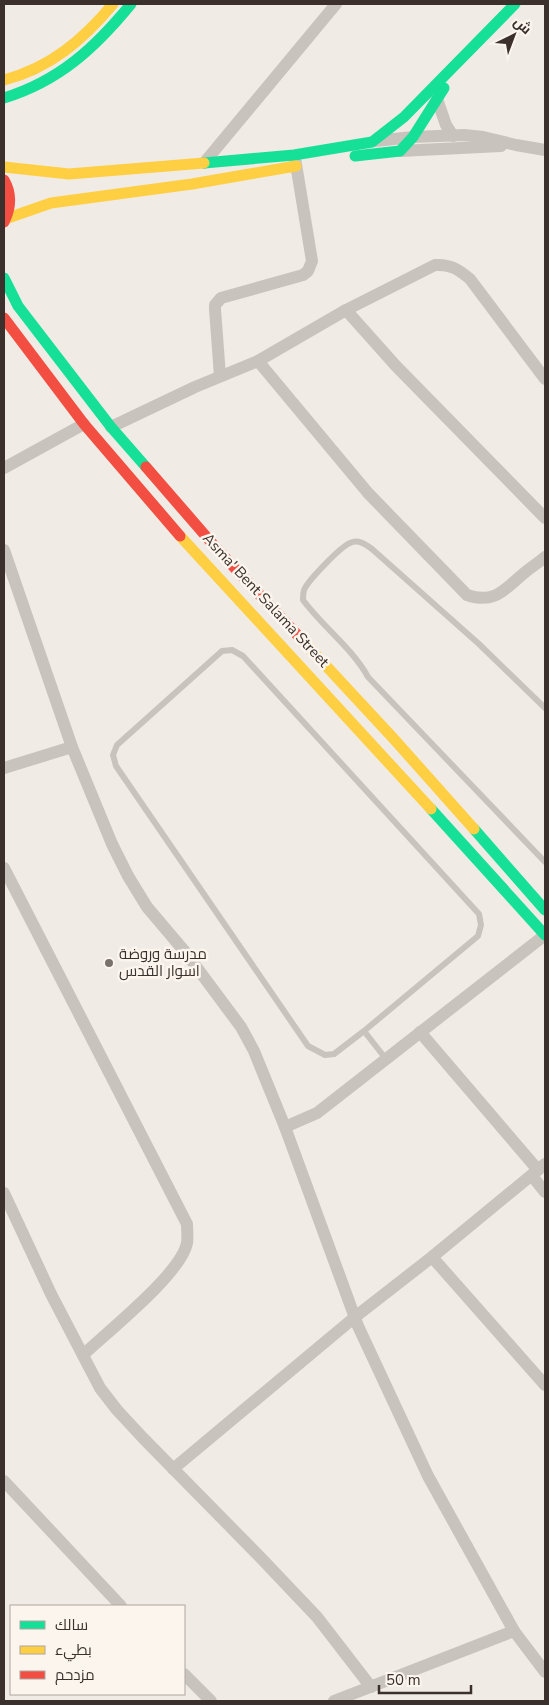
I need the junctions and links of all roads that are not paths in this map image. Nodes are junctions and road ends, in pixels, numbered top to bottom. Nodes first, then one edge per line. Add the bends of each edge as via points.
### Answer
1 (113, 4) edge
2 (131, 4) edge
3 (336, 4) edge
4 (515, 4) edge
5 (460, 61) junction
6 (4, 80) edge
7 (4, 98) edge
8 (437, 99) junction
9 (453, 136) junction
10 (413, 137) junction
11 (372, 142) junction
12 (516, 146) junction
13 (545, 150) edge
14 (400, 151) junction
15 (295, 160) junction
16 (204, 163) junction
17 (4, 167) edge
18 (4, 180) edge
19 (5, 220) edge
20 (4, 278) edge
21 (346, 310) junction
22 (4, 318) edge
23 (258, 361) junction
24 (220, 376) junction
25 (545, 378) edge
26 (84, 424) junction
27 (111, 427) junction
28 (4, 468) edge
29 (545, 518) edge
30 (4, 550) edge
31 (545, 557) edge
32 (545, 708) edge
33 (72, 747) junction
34 (4, 768) edge
35 (545, 862) edge
36 (5, 876) edge
37 (545, 910) edge
38 (545, 935) edge
39 (364, 1031) junction
40 (420, 1032) junction
41 (386, 1059) junction
42 (285, 1127) junction
43 (538, 1170) edge
44 (545, 1192) edge
45 (4, 1193) edge
46 (432, 1257) junction
47 (355, 1317) junction
48 (82, 1355) junction
49 (545, 1385) edge
50 (172, 1468) junction
51 (4, 1481) edge
52 (120, 1605) edge
53 (514, 1631) junction
54 (545, 1672) edge
55 (185, 1675) edge
56 (370, 1687) junction
57 (211, 1701) edge
58 (334, 1701) edge

1 - 6 main road via 96,25 60,56 40,68
2 - 7 main road via 77,60 40,85
3 - 16 street
4 - 5 main road
5 - 8 main road
5 - 11 main road via 404,117
8 - 9 street
8 - 10 main road
9 - 10 street
9 - 12 street via 483,138
10 - 11 street
10 - 14 main road
11 - 15 main road
12 - 13 street
12 - 14 street
14 - 15 main road
15 - 16 main road
15 - 19 main road via 192,184 52,203
15 - 24 street via 311,266 303,275 217,301 214,309
16 - 17 main road via 69,174
18 - 19 main road via 9,188 10,204
20 - 27 main road, Asma' Bent Salama Street via 18,306
21 - 23 street
21 - 25 street via 435,264 446,264 470,279
21 - 29 street via 396,366
22 - 26 main road, Asma' Bent Salama Street
23 - 24 street
23 - 31 street via 368,493 467,595 478,599 498,595
24 - 27 street
26 - 28 street
26 - 38 main road, Asma' Bent Salama Street via 168,523
27 - 37 main road, Asma' Bent Salama Street via 217,549 329,668
30 - 33 street
32 - 35 lane via 466,633 363,543 349,543 304,589 303,600 359,661 368,677
33 - 34 street
33 - 42 street via 112,844 135,890 241,1027
36 - 48 street via 187,1224 184,1250 155,1290
38 - 40 street
39 - 39 lane via 334,1054 325,1055 308,1046 116,766 113,755 116,744 222,651 232,650 243,656 479,914 478,936
39 - 41 lane
40 - 41 street
40 - 43 street
41 - 42 street via 317,1113
42 - 47 street
43 - 44 street
43 - 46 street
45 - 48 street
46 - 47 street
46 - 49 street
47 - 50 street
47 - 53 street via 428,1476
48 - 50 street via 100,1388 117,1410
50 - 56 street via 311,1610
51 - 52 street
53 - 54 street
53 - 56 street
55 - 57 street
56 - 58 street

